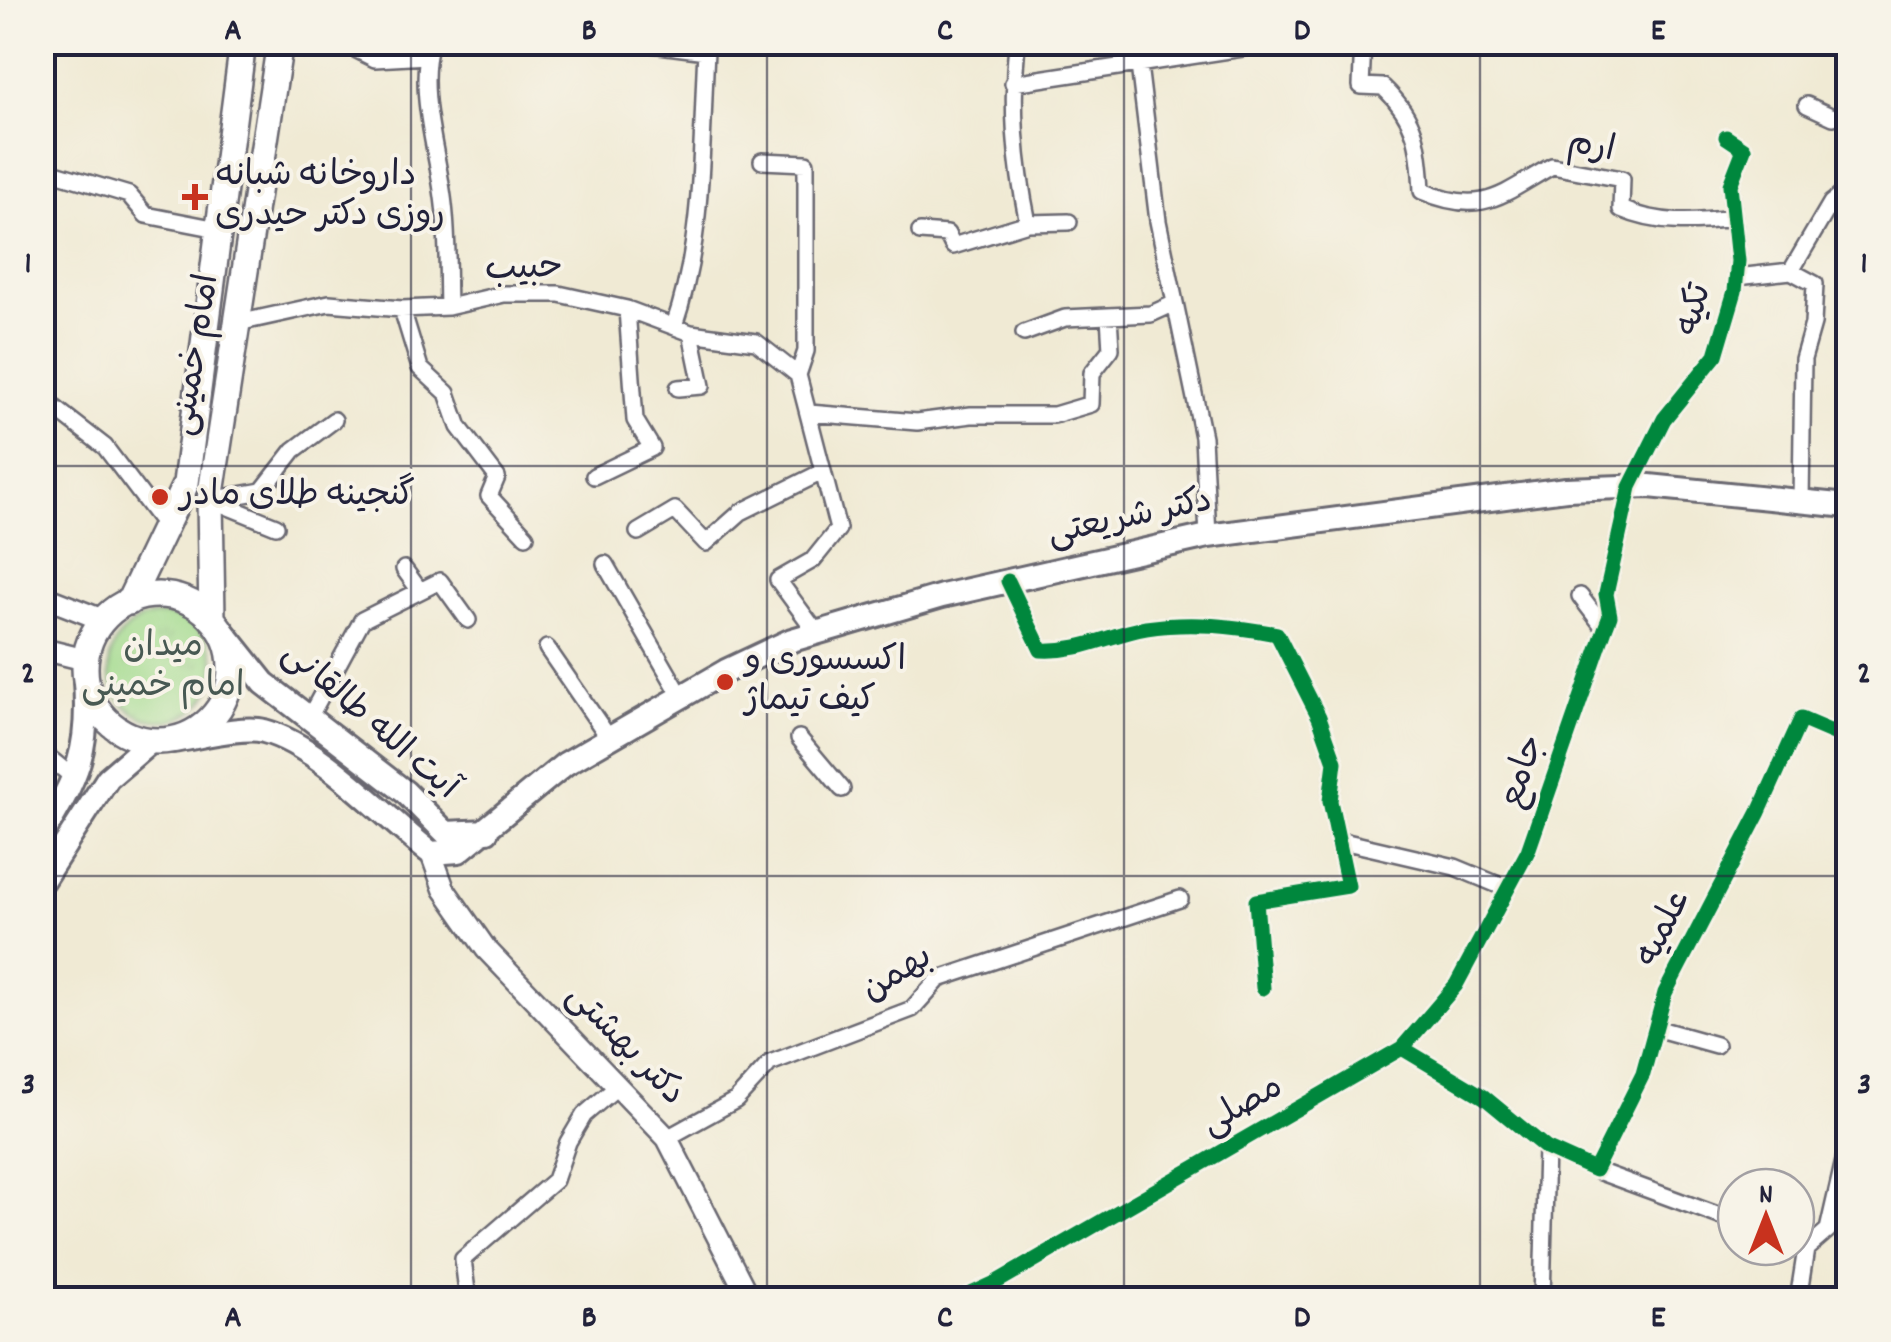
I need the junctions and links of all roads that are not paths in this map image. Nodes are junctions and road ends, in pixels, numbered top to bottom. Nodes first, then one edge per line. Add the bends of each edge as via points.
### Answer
1 (242, 42) edge
2 (636, 42) edge
3 (1016, 42) edge
4 (1282, 42) edge
5 (1363, 42) edge
6 (279, 45) edge
7 (430, 49) edge
8 (1139, 65) junction
9 (1012, 83) junction
10 (1807, 105) dead end
11 (1848, 113) edge
12 (1726, 137) dead end
13 (762, 161) dead end
14 (42, 169) edge
15 (1848, 190) edge
16 (1733, 218) junction
17 (1069, 222) dead end
18 (1028, 223) junction
19 (218, 229) junction
20 (920, 232) dead end
21 (1791, 271) junction
22 (1736, 276) junction
23 (1173, 304) junction
24 (448, 307) junction
25 (402, 309) junction
26 (627, 309) junction
27 (1109, 316) junction
28 (238, 323) junction
29 (674, 326) junction
30 (692, 333) junction
31 (1024, 333) dead end
32 (798, 375) junction
33 (678, 388) dead end
34 (42, 398) edge
35 (808, 413) junction
36 (334, 420) dead end
37 (822, 472) junction
38 (594, 476) dead end
39 (1630, 486) junction
40 (210, 500) junction
41 (1801, 502) junction
42 (1848, 506) edge
43 (276, 526) dead end
44 (167, 529) junction
45 (638, 532) dead end
46 (526, 536) dead end
47 (1208, 536) junction
48 (605, 564) dead end
49 (404, 569) dead end
50 (1008, 581) junction
51 (420, 591) junction
52 (42, 596) edge
53 (1580, 596) dead end
54 (129, 602) junction
55 (102, 620) junction
56 (468, 620) dead end
57 (216, 624) junction
58 (1605, 629) junction
59 (817, 633) junction
60 (548, 648) dead end
61 (42, 650) edge
62 (86, 671) junction
63 (681, 696) junction
64 (310, 718) junction
65 (609, 738) junction
66 (799, 738) dead end
67 (1848, 739) edge
68 (162, 741) junction
69 (42, 752) edge
70 (74, 778) junction
71 (842, 789) dead end
72 (487, 831) junction
73 (42, 835) edge
74 (1338, 840) junction
75 (431, 853) junction
76 (42, 881) edge
77 (1508, 889) junction
78 (1180, 899) dead end
79 (1263, 988) dead end
80 (1655, 1028) junction
81 (1716, 1045) dead end
82 (1402, 1048) junction
83 (618, 1086) junction
84 (667, 1138) junction
85 (1848, 1142) edge
86 (1546, 1148) junction
87 (1595, 1170) junction
88 (1716, 1215) edge
89 (1816, 1238) edge
90 (1800, 1267) edge
91 (468, 1300) edge
92 (750, 1300) edge
93 (958, 1300) edge
94 (1542, 1300) edge
95 (1798, 1300) edge

1 - 19 main road, امام خمینی
2 - 29 street via 706,51 697,225
3 - 9 street
4 - 8 street
5 - 16 street, ارم via 1361,86 1383,88 1404,107 1419,138 1422,192 1444,201 1492,201 1552,166 1622,179 1621,209 1639,217 1688,224
6 - 7 street via 346,45 375,59
6 - 28 main road, امام خمینی
7 - 24 street
8 - 9 street
8 - 23 street
9 - 18 street
10 - 11 street via 1833,117
12 - 16 street, تکیه via 1744,150 1730,185
13 - 32 street via 806,163 806,352
14 - 19 street via 128,196 146,216
15 - 21 street via 1831,203
16 - 22 street, تکیه
17 - 18 street
18 - 20 street via 953,246 947,234
19 - 44 main road, امام خمینی via 186,482
21 - 22 street
21 - 41 street via 1815,284 1802,359
22 - 39 street, تکیه via 1716,356 1664,419
23 - 27 street via 1151,314
23 - 47 street via 1203,437
24 - 25 street, حبیب
24 - 26 street, حبیب via 504,294 559,294
25 - 28 street, حبیب via 329,303
25 - 46 street via 420,368 447,392 458,427 497,477 489,496
26 - 29 street, حبیب
26 - 38 street via 635,420 652,448
27 - 31 street via 1065,318
27 - 35 street via 1111,349 1092,373 1090,404 1054,415 918,422
28 - 40 main road, امام خمینی
29 - 30 street, حبیب
30 - 32 street, حبیب via 756,342
30 - 33 street via 702,386
32 - 35 street
34 - 44 street via 105,447
35 - 37 street
36 - 40 street via 294,450 262,492
37 - 45 street via 741,512 706,543 675,510
37 - 59 street via 838,528 813,560 778,580
39 - 41 main road, دکتر شریعتی
39 - 47 main road, دکتر شریعتی
39 - 58 street, جامع via 1606,594
40 - 43 street
40 - 57 main road, امام خمینی
41 - 42 main road, دکتر شریعتی
44 - 54 main road, امام خمینی
47 - 50 main road, دکتر شریعتی
48 - 63 street
49 - 51 street
50 - 59 main road, دکتر شریعتی
50 - 74 street via 1041,650 1071,651 1144,628 1210,622 1278,634 1335,762 1330,801
51 - 56 street via 440,582
51 - 64 street via 362,620
52 - 55 street
53 - 58 street
54 - 55 main road
54 - 57 main road via 164,595 186,600
55 - 62 main road
57 - 64 main road, آیت الله طالقانی via 264,683
57 - 68 main road via 230,651 226,698 195,732
58 - 77 street, جامع via 1528,851
59 - 63 main road, دکتر شریعتی
60 - 65 street
61 - 62 street
62 - 68 main road via 93,704 108,723 128,736
62 - 70 main road via 88,721
63 - 65 main road, دکتر شریعتی
64 - 72 main road, آیت الله طالقانی via 405,792 446,834
65 - 72 main road, دکتر شریعتی via 565,764
66 - 71 street
67 - 80 street, علمیه via 1801,719 1665,992
68 - 75 main road, آیت الله طالقانی via 261,730 340,778
68 - 76 main road via 108,778
69 - 70 street
70 - 73 main road
72 - 75 main road, آیت الله طالقانی via 459,851
74 - 77 street via 1455,867
74 - 79 street via 1348,886 1256,901
75 - 83 street, دکتر بهشتی via 444,889 486,949
77 - 82 street, جامع via 1456,986
78 - 84 street, بهمن via 939,979 912,1009 770,1064 736,1100
80 - 81 street
80 - 87 street, علمیه via 1643,1074
82 - 86 street via 1484,1097
82 - 93 street, مصلی
83 - 84 street, دکتر بهشتی
83 - 91 street via 584,1115 555,1180 463,1259
84 - 92 street, دکتر بهشتی
85 - 89 street via 1828,1230
86 - 87 street
86 - 94 street
87 - 88 street
90 - 95 street

